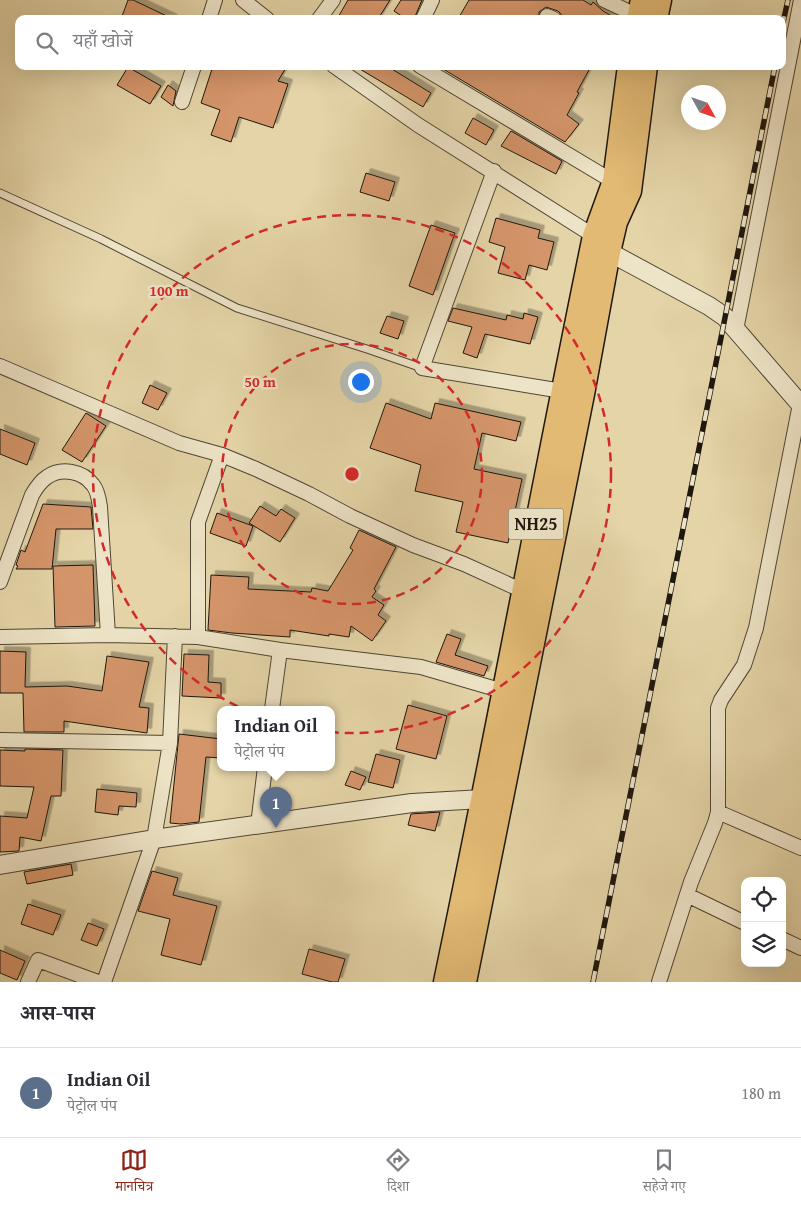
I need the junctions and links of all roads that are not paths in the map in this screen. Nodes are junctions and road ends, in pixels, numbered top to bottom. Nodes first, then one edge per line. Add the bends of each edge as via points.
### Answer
1 (215, 0) edge
2 (243, 0) edge
3 (333, 0) edge
4 (432, 0) edge
5 (604, 0) edge
6 (660, 0) edge
7 (801, 0) edge
8 (643, 13) edge
9 (210, 15) edge
10 (262, 15) edge
11 (322, 15) edge
12 (425, 15) edge
13 (193, 70) edge
14 (340, 70) edge
15 (427, 70) edge
16 (629, 70) edge
17 (645, 70) edge
18 (182, 102) dead end
19 (494, 171) junction
20 (622, 186) junction
21 (0, 193) edge
22 (602, 244) junction
23 (736, 330) junction
24 (0, 366) edge
25 (422, 368) junction
26 (562, 391) junction
27 (800, 405) edge
28 (222, 455) junction
29 (0, 582) edge
30 (523, 591) junction
31 (108, 635) junction
32 (175, 636) junction
33 (0, 637) edge
34 (198, 637) junction
35 (280, 650) junction
36 (503, 690) junction
37 (272, 706) edge
38 (0, 740) edge
39 (170, 742) junction
40 (265, 771) edge
41 (483, 799) junction
42 (718, 812) junction
43 (258, 825) junction
44 (154, 839) junction
45 (801, 848) edge
46 (0, 865) edge
47 (687, 895) junction
48 (743, 922) edge
49 (786, 941) edge
50 (801, 948) edge
51 (28, 982) edge
52 (98, 982) edge
53 (104, 982) edge
54 (445, 982) edge
55 (465, 982) edge
56 (659, 982) edge

1 - 9 street
2 - 10 street
3 - 11 street
4 - 12 street
5 - 8 street
6 - 8 main road
7 - 23 street
13 - 18 street
14 - 19 street via 418,125
15 - 20 street
16 - 20 main road, NH25
17 - 20 main road, NH25
19 - 22 street
19 - 25 street
20 - 22 main road, NH25 via 616,222
21 - 25 lane via 116,246 237,308
22 - 23 street via 709,306
22 - 26 main road, NH25
22 - 55 main road, NH25 via 583,394
23 - 27 street
24 - 28 street via 179,443
25 - 26 street
26 - 30 main road, NH25
27 - 42 street via 756,628 744,666 718,708
28 - 30 street via 414,545
28 - 34 street via 198,522
29 - 31 street via 38,485 57,472 82,475 98,494
30 - 36 main road, NH25
31 - 32 street
31 - 33 street
32 - 34 street
32 - 39 street
34 - 35 street
35 - 36 street via 421,667
35 - 37 street
36 - 41 main road, NH25
38 - 39 street
39 - 44 street
40 - 43 street
41 - 43 street via 412,803
41 - 54 main road, NH25
42 - 45 street
42 - 47 street
43 - 44 street
44 - 46 street
44 - 53 street
47 - 48 street
47 - 56 street
49 - 50 street
51 - 52 street via 38,960

